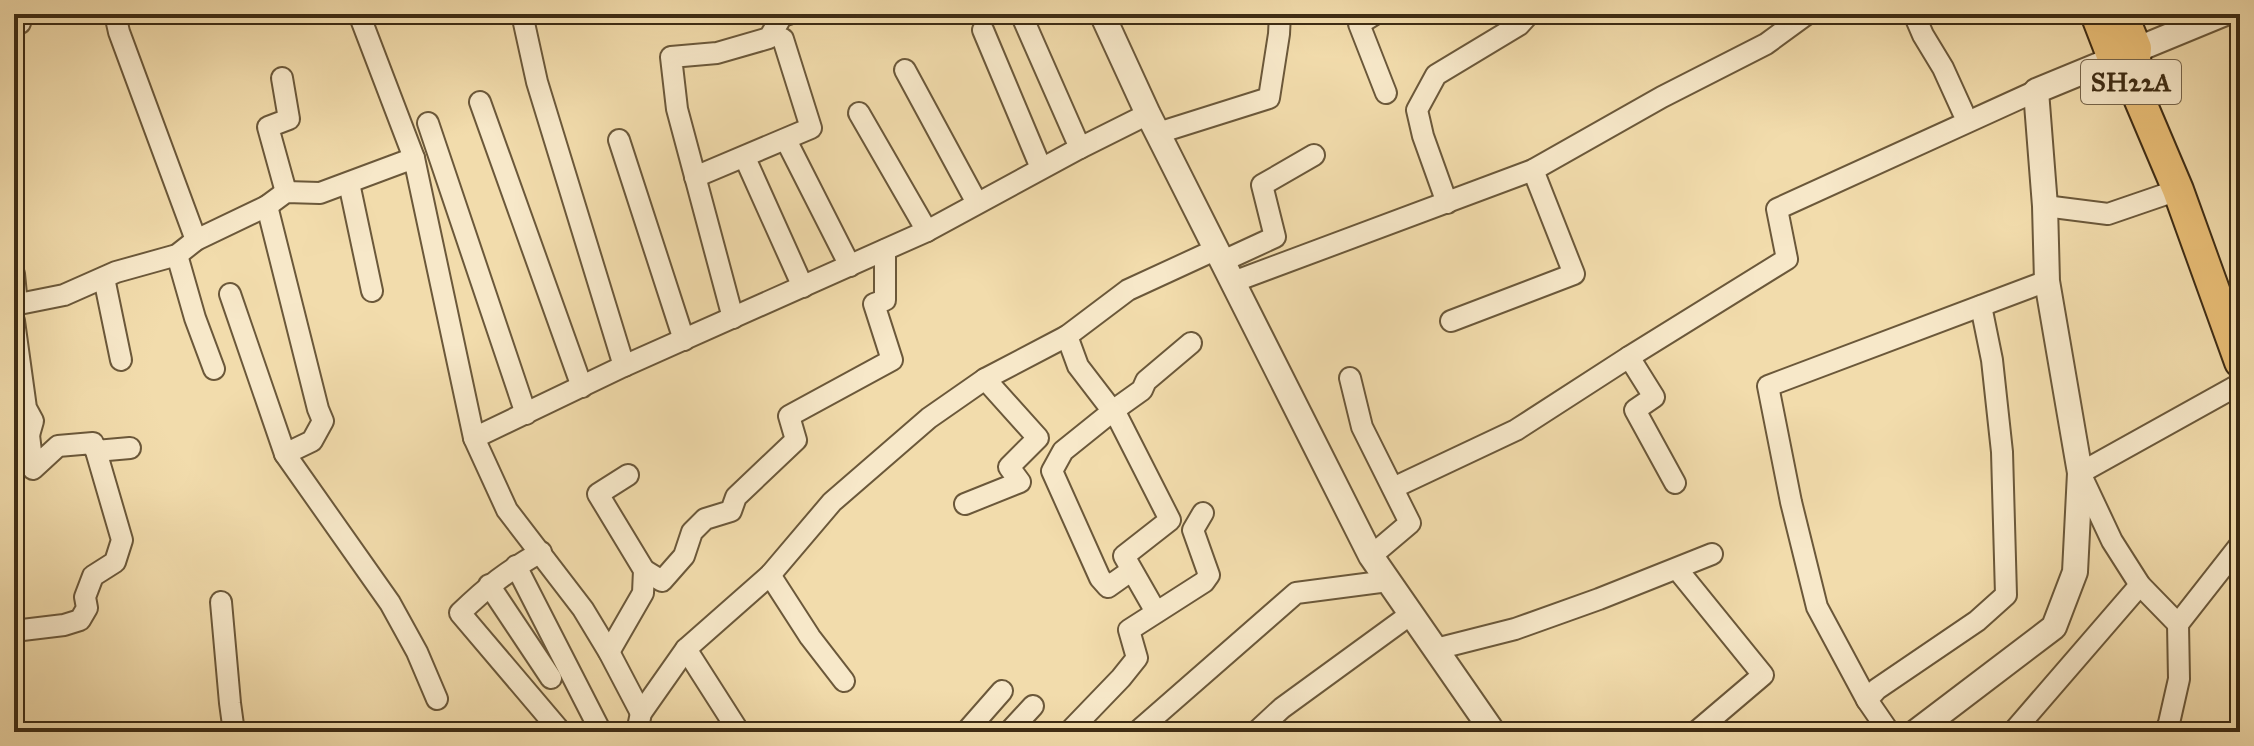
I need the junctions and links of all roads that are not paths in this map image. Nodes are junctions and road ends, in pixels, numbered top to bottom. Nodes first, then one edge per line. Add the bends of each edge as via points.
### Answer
1 (115, 14) edge
2 (359, 14) edge
3 (522, 14) edge
4 (789, 14) edge
5 (1021, 14) edge
6 (1102, 14) edge
7 (1280, 14) edge
8 (1375, 14) edge
9 (1529, 14) edge
10 (1807, 14) edge
11 (1914, 14) edge
12 (2096, 14) edge
13 (2122, 14) edge
14 (2223, 14) edge
15 (983, 30) dead end
16 (783, 39) dead end
17 (2125, 53) junction
18 (905, 70) dead end
19 (282, 78) dead end
20 (2036, 91) junction
21 (1386, 93) dead end
22 (480, 102) dead end
23 (1963, 112) dead end
24 (859, 113) dead end
25 (428, 123) dead end
26 (1153, 123) junction
27 (619, 140) dead end
28 (786, 140) junction
29 (1080, 148) junction
30 (1314, 155) dead end
31 (414, 158) junction
32 (745, 158) junction
33 (1041, 168) junction
34 (1533, 170) junction
35 (695, 177) junction
36 (349, 183) junction
37 (2178, 190) junction
38 (286, 192) junction
39 (977, 203) junction
40 (1447, 203) junction
41 (267, 206) junction
42 (2045, 206) junction
43 (927, 231) junction
44 (196, 240) junction
45 (885, 250) junction
46 (177, 255) junction
47 (1224, 264) junction
48 (850, 266) junction
49 (14, 274) edge
50 (104, 278) junction
51 (2047, 281) junction
52 (803, 287) junction
53 (372, 291) dead end
54 (230, 294) dead end
55 (1981, 306) junction
56 (15, 311) edge
57 (733, 318) junction
58 (1451, 321) dead end
59 (1067, 336) junction
60 (684, 340) junction
61 (1191, 343) dead end
62 (1629, 357) junction
63 (121, 360) dead end
64 (2240, 360) edge
65 (624, 366) junction
66 (214, 369) dead end
67 (1350, 378) dead end
68 (985, 379) junction
69 (2240, 384) edge
70 (582, 387) junction
71 (1114, 410) junction
72 (526, 414) junction
73 (21, 436) edge
74 (474, 438) junction
75 (130, 448) dead end
76 (96, 451) junction
77 (285, 454) junction
78 (2080, 473) junction
79 (628, 475) dead end
80 (1675, 483) dead end
81 (1393, 488) junction
82 (965, 504) dead end
83 (1203, 513) dead end
84 (2240, 545) edge
85 (541, 552) junction
86 (1712, 554) dead end
87 (1371, 556) junction
88 (516, 566) junction
89 (1677, 569) junction
90 (644, 570) junction
91 (1132, 570) junction
92 (770, 575) junction
93 (1388, 581) junction
94 (489, 585) junction
95 (2140, 585) junction
96 (221, 602) dead end
97 (1156, 612) junction
98 (1411, 614) junction
99 (2178, 624) junction
100 (14, 631) edge
101 (686, 649) junction
102 (1436, 649) junction
103 (609, 652) junction
104 (551, 678) dead end
105 (844, 681) dead end
106 (1002, 691) dead end
107 (437, 699) dead end
108 (1867, 700) junction
109 (1033, 706) dead end
110 (639, 722) edge
111 (237, 732) edge
112 (561, 732) edge
113 (601, 732) edge
114 (739, 732) edge
115 (966, 732) edge
116 (1009, 732) edge
117 (1069, 732) edge
118 (1137, 732) edge
119 (1256, 732) edge
120 (1493, 732) edge
121 (1696, 732) edge
122 (1889, 732) edge
123 (1916, 732) edge
124 (2013, 732) edge
125 (2165, 732) edge

1 - 44 street
2 - 31 street
3 - 65 street via 537,82
4 - 35 street via 782,16 769,38 717,53 671,57 677,109
5 - 29 street
6 - 26 street
7 - 26 street via 1269,98
8 - 21 street via 1359,24
9 - 40 street via 1436,75 1417,110
10 - 34 street via 1766,44
11 - 23 street
12 - 17 main road, SH22A
13 - 17 main road, SH22A
14 - 17 street
15 - 33 street
16 - 28 street via 811,128
17 - 20 street
17 - 37 main road, SH22A
18 - 39 street
19 - 38 street via 289,119 268,127
20 - 42 street
20 - 62 street via 1777,209 1787,259
22 - 70 street
24 - 43 street
25 - 72 street
26 - 29 street
26 - 47 street
27 - 60 street
28 - 32 street
28 - 48 street
29 - 33 street
30 - 47 street via 1262,185 1275,237
31 - 36 street
31 - 74 street
32 - 35 street
32 - 52 street
33 - 39 street
34 - 40 street
34 - 58 street via 1574,274
35 - 57 street
36 - 38 street via 320,193
36 - 53 street
37 - 42 street via 2108,214
37 - 64 main road, SH22A
38 - 41 street
39 - 43 street
40 - 47 street
41 - 44 street
41 - 77 street via 323,421 312,441
42 - 51 street
43 - 45 street
44 - 46 street
45 - 48 street
45 - 90 street via 885,300 874,304 892,360 789,416 796,440 736,497 731,511 705,519 692,532 684,556 662,581
46 - 50 street
46 - 66 street
47 - 59 street via 1128,290
47 - 87 street
48 - 52 street
49 - 56 street
50 - 56 street
50 - 63 street
51 - 55 street
51 - 78 street
52 - 57 street
54 - 77 street
55 - 108 street via 2002,452 2006,595
55 - 108 street via 1768,386 1817,607
56 - 73 street via 26,408 33,421
57 - 60 street
59 - 68 street
59 - 71 street via 1078,366
60 - 65 street
61 - 71 street
62 - 80 street via 1654,397 1635,410
62 - 81 street via 1516,430
65 - 70 street
67 - 81 street via 1362,427
68 - 82 street via 1038,438 1009,467 1020,482
68 - 92 street via 929,418 832,502
69 - 78 street
70 - 72 street
71 - 91 street via 1170,520 1124,556
71 - 91 street via 1063,451 1052,471 1100,578 1108,587
72 - 74 street
73 - 76 street via 33,469 58,446 93,443
74 - 85 street via 507,510
75 - 76 street
76 - 100 street via 122,540 115,562 93,576 80,620
77 - 107 street via 390,603
78 - 95 street
78 - 123 street via 2075,572 2054,627
79 - 90 street via 598,494
81 - 87 street via 1410,523
83 - 97 street via 1193,530 1209,575
84 - 99 street
85 - 88 street
85 - 103 street
86 - 89 street
87 - 93 street
88 - 94 street
88 - 113 street
89 - 102 street via 1515,629
89 - 121 street via 1763,675
90 - 103 street via 643,593
91 - 97 street
92 - 101 street
92 - 105 street
93 - 98 street
93 - 118 street via 1296,593
94 - 104 street
94 - 112 street via 460,613
95 - 99 street
95 - 124 street
96 - 111 street
97 - 117 street via 1129,630 1137,658
98 - 102 street
98 - 119 street
99 - 125 street via 2179,679
101 - 110 street
101 - 114 street
102 - 120 street
103 - 110 street
106 - 115 street
108 - 122 street
109 - 116 street

